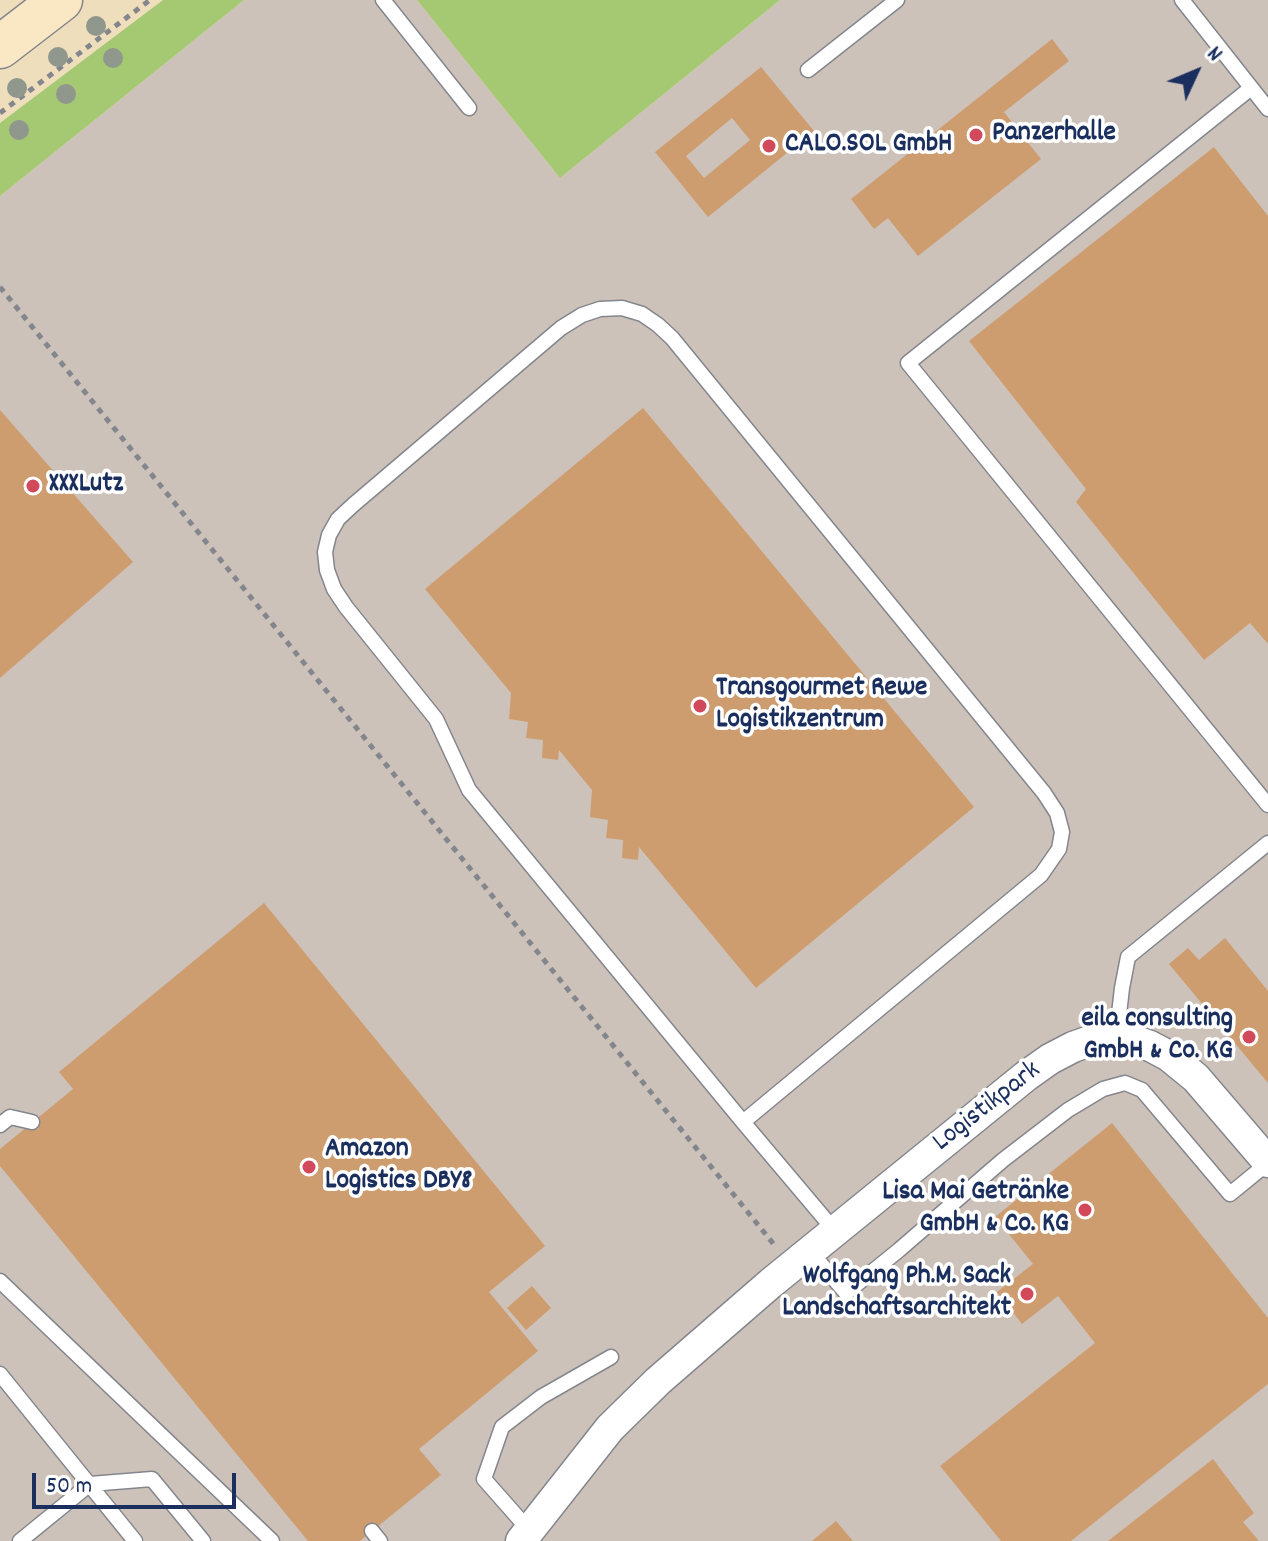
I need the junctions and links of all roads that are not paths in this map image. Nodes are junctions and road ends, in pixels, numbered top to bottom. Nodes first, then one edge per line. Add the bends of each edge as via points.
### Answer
1 (61, 0) edge
2 (383, 0) edge
3 (897, 0) edge
4 (1182, 0) edge
5 (0, 47) edge
6 (808, 70) dead end
7 (1251, 88) junction
8 (469, 108) dead end
9 (1268, 109) edge
10 (1268, 805) edge
11 (1268, 843) edge
12 (1130, 1039) junction
13 (32, 1122) dead end
14 (743, 1122) junction
15 (0, 1125) edge
16 (1268, 1163) edge
17 (835, 1231) junction
18 (801, 1259) junction
19 (0, 1281) edge
20 (611, 1357) dead end
21 (0, 1374) edge
22 (90, 1484) junction
23 (525, 1536) edge
24 (20, 1541) edge
25 (135, 1541) edge
26 (203, 1541) edge
27 (272, 1541) edge

1 - 5 main road
2 - 8 lane
3 - 6 lane
4 - 7 lane
7 - 9 lane
7 - 10 lane via 908,363
11 - 12 lane via 1128,957 1119,1014
12 - 16 street, Logistikpark via 1182,1066
12 - 17 street, Logistikpark via 1090,1041 1050,1059
13 - 15 lane via 10,1117
14 - 14 lane via 469,790 436,719 346,607 327,570 325,552 338,519 561,328 600,309 642,314 672,338 1044,793 1062,832 1059,849 1041,875
14 - 17 lane
16 - 18 lane via 1230,1194 1142,1090 1125,1083 1068,1110 846,1293
17 - 18 street, Logistikpark
18 - 23 street, Logistikpark via 610,1428
19 - 27 lane
20 - 23 lane via 541,1397 502,1427 484,1479
21 - 22 lane
22 - 24 lane
22 - 25 lane
22 - 26 lane via 152,1479

